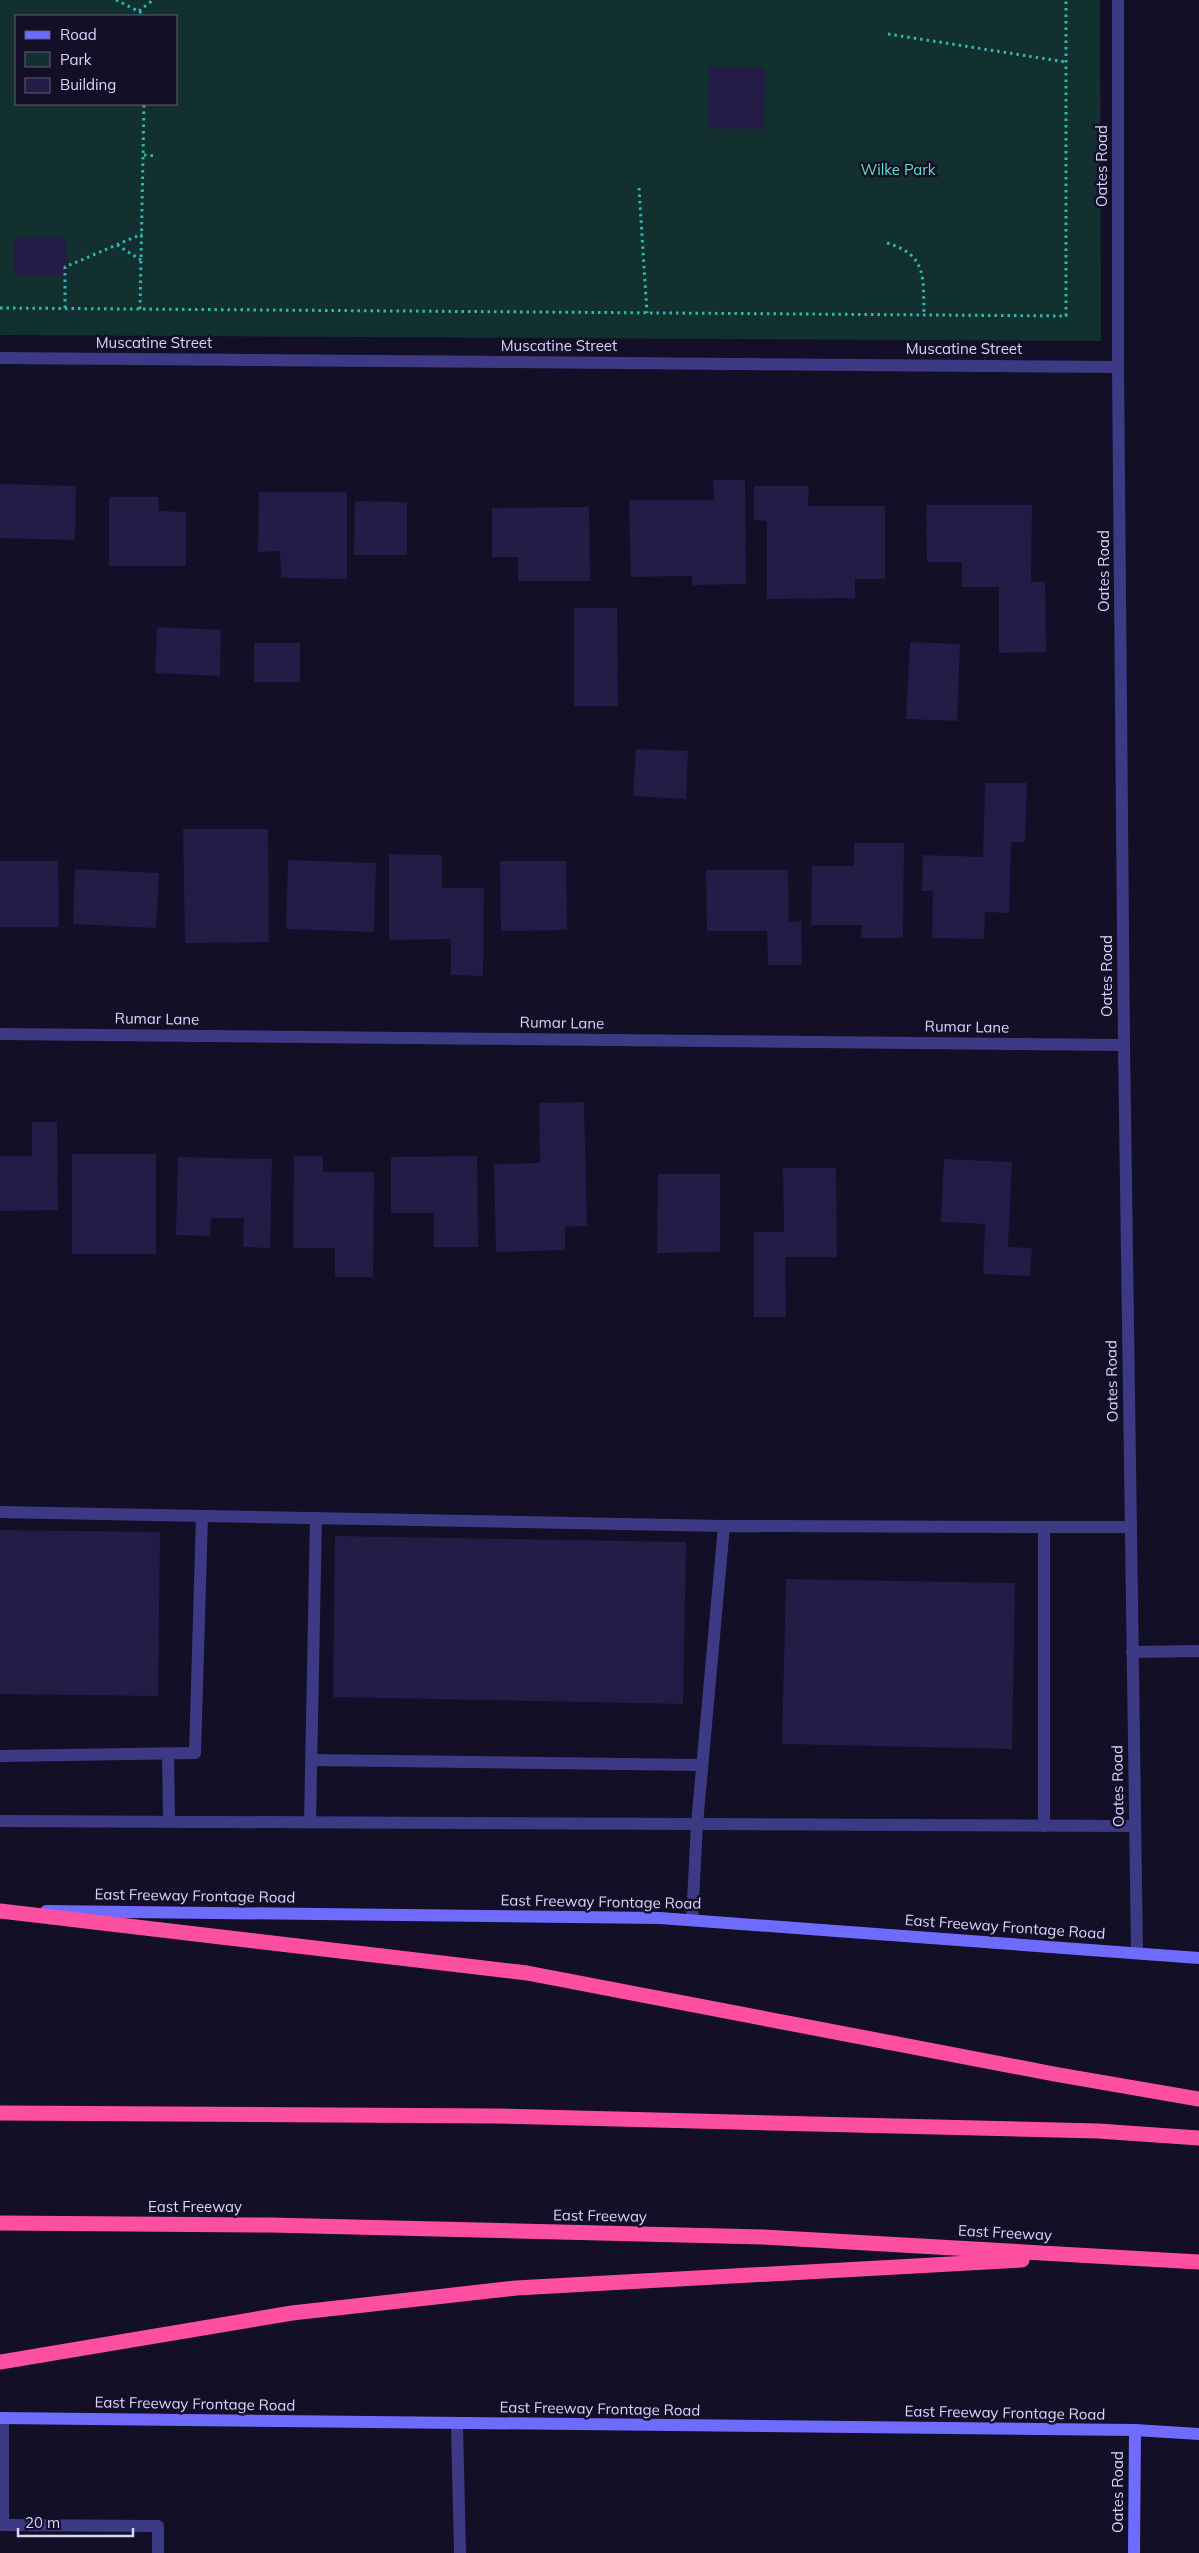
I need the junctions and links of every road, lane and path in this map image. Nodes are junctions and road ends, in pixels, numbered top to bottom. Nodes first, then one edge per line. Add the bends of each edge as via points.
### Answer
1 (116, 0) edge
2 (152, 0) edge
3 (1066, 0) edge
4 (1118, 0) edge
5 (139, 11) junction
6 (144, 15) edge
7 (888, 34) dead end
8 (1066, 62) junction
9 (144, 105) edge
10 (144, 155) junction
11 (157, 156) dead end
12 (639, 188) dead end
13 (142, 234) junction
14 (887, 243) dead end
15 (117, 245) junction
16 (141, 260) junction
17 (0, 308) edge
18 (65, 308) junction
19 (140, 309) junction
20 (647, 313) junction
21 (924, 316) junction
22 (0, 358) edge
23 (1118, 367) junction
24 (0, 1034) edge
25 (1124, 1045) junction
26 (0, 1512) edge
27 (202, 1516) junction
28 (316, 1518) junction
29 (724, 1526) junction
30 (1044, 1527) junction
31 (1130, 1527) junction
32 (1132, 1652) junction
33 (1199, 1652) edge
34 (168, 1754) junction
35 (0, 1756) edge
36 (311, 1760) junction
37 (702, 1765) junction
38 (0, 1821) edge
39 (169, 1821) junction
40 (310, 1822) junction
41 (697, 1824) junction
42 (1044, 1826) junction
43 (1135, 1826) junction
44 (0, 1910) edge
45 (692, 1920) junction
46 (1136, 1952) junction
47 (1199, 1958) edge
48 (1199, 2099) edge
49 (0, 2113) edge
50 (1199, 2138) edge
51 (0, 2223) edge
52 (1098, 2256) junction
53 (1199, 2262) edge
54 (0, 2362) edge
55 (2, 2418) edge
56 (457, 2424) junction
57 (1135, 2430) junction
58 (1199, 2434) edge
59 (1, 2525) edge
60 (158, 2553) edge
61 (460, 2553) edge
62 (1134, 2553) edge

1 - 5 path
2 - 5 path
3 - 8 path
4 - 23 street, Oates Road
5 - 6 path
7 - 8 path
8 - 21 path via 1066,316
9 - 10 path
10 - 11 path
10 - 13 path
12 - 20 path
13 - 15 path
13 - 16 path
14 - 21 path via 903,248 920,263
15 - 16 path
15 - 18 path via 65,267
16 - 19 path
17 - 18 path
18 - 19 path
19 - 20 path
20 - 21 path
22 - 23 street, Muscatine Street
23 - 25 street, Oates Road
24 - 25 street, Rumar Lane
25 - 31 street, Oates Road
26 - 27 street
27 - 28 street
27 - 34 street via 195,1753
28 - 29 street
28 - 36 street
29 - 30 street
29 - 37 street
30 - 31 street
30 - 42 street
31 - 32 street, Oates Road
32 - 33 street
32 - 43 street, Oates Road
34 - 35 street
34 - 39 street
36 - 37 street
36 - 40 street
37 - 41 street
38 - 39 street
39 - 40 street
40 - 41 street
41 - 42 street
41 - 45 street
42 - 43 street
43 - 46 street, Oates Road
44 - 45 main road, East Freeway Frontage Road
44 - 48 highway via 527,1973
45 - 46 main road, East Freeway Frontage Road
46 - 47 main road, East Freeway Frontage Road
49 - 50 highway via 495,2116 1098,2130
51 - 52 highway, East Freeway via 270,2225 763,2238
52 - 53 highway, East Freeway
52 - 54 highway via 516,2288 292,2312
55 - 56 main road, East Freeway Frontage Road
55 - 59 street
56 - 57 main road, East Freeway Frontage Road
56 - 61 street
57 - 58 main road, East Freeway Frontage Road
57 - 62 main road, Oates Road
59 - 60 street via 158,2526

